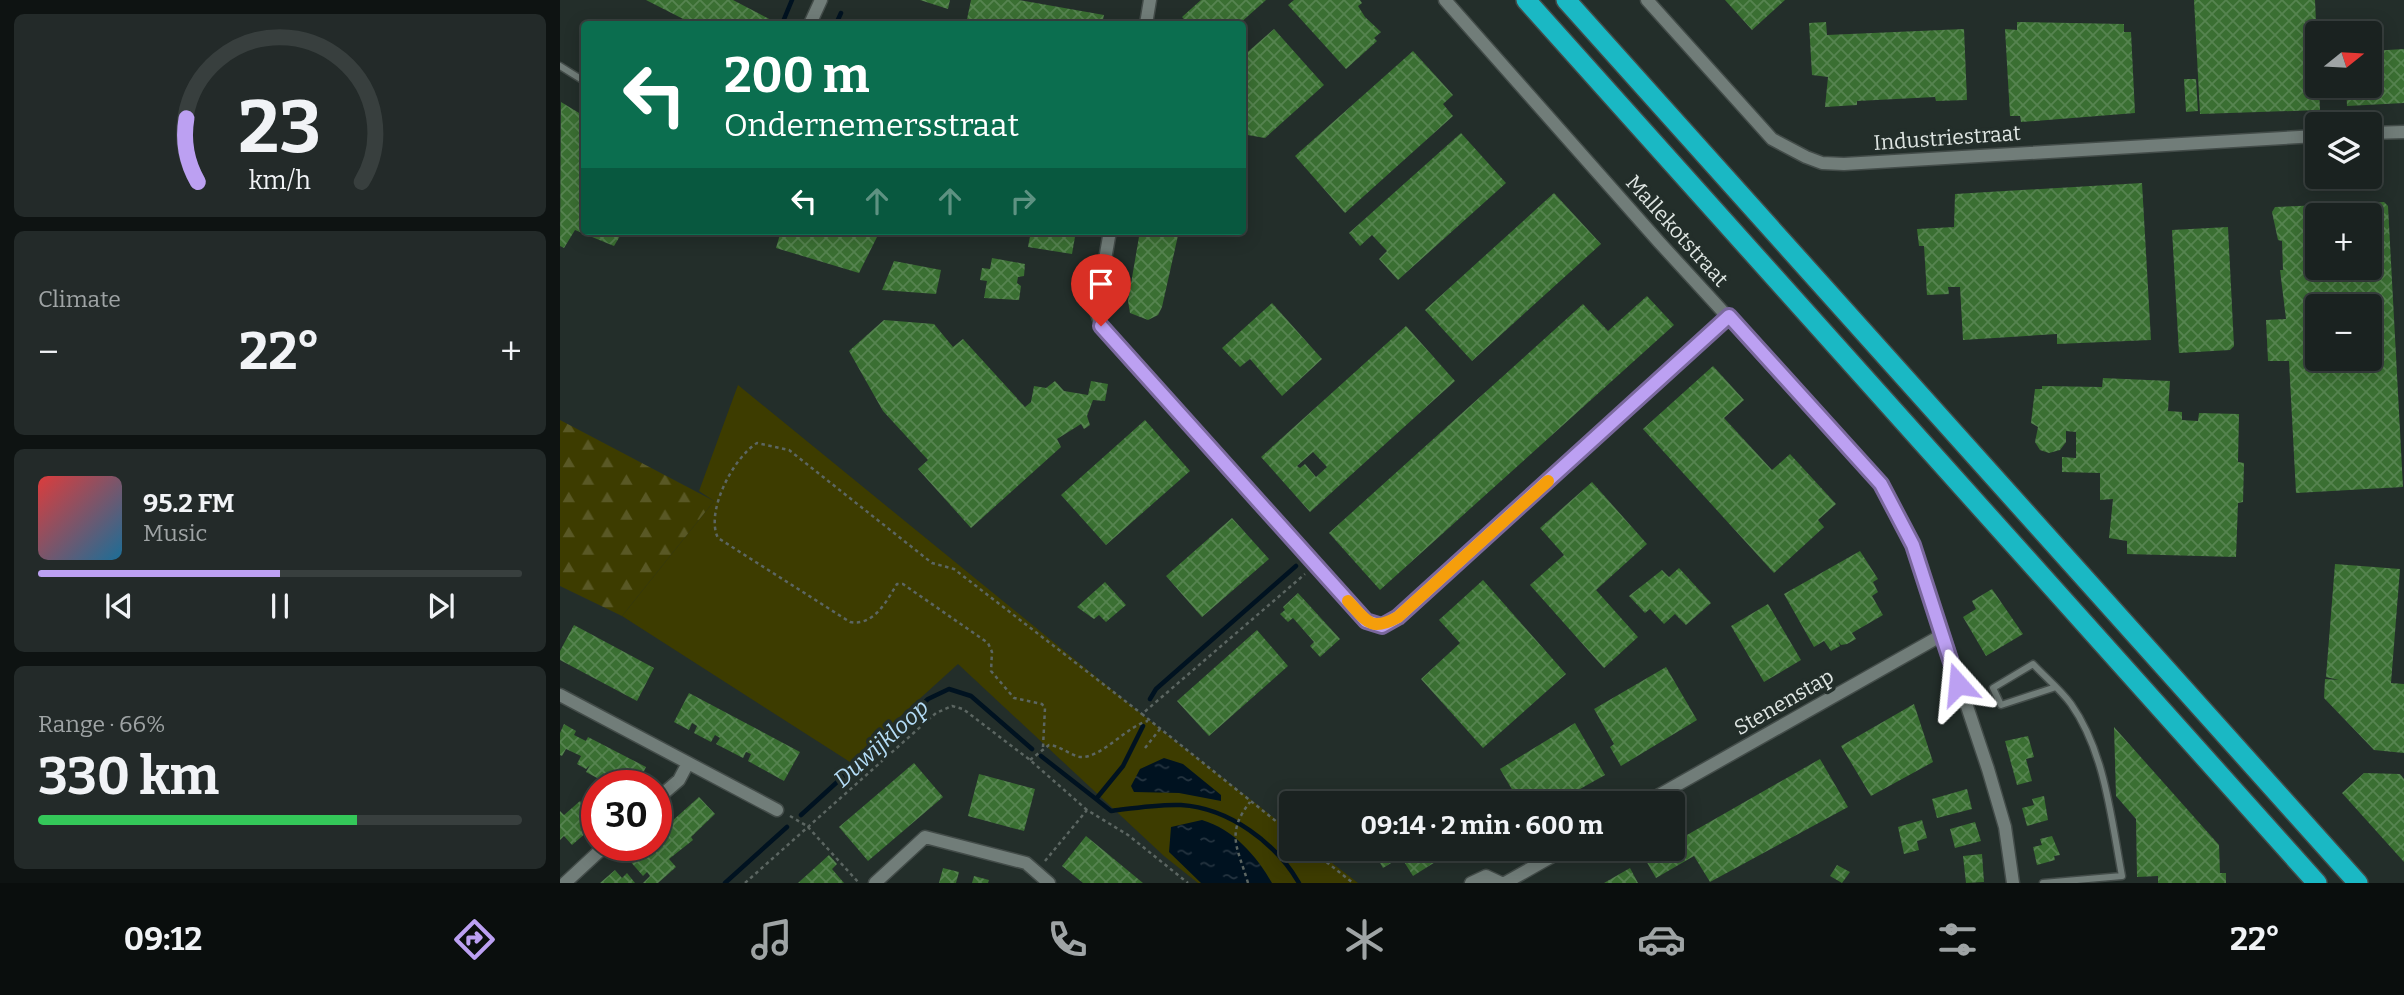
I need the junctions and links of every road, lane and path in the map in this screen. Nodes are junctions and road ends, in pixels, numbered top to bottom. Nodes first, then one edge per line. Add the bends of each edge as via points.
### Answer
1 (821, 0) edge
2 (1150, 0) edge
3 (1445, 0) edge
4 (1526, 0) edge
5 (1566, 0) edge
6 (1647, 0) edge
7 (811, 21) edge
8 (1146, 21) edge
9 (560, 66) edge
10 (581, 79) edge
11 (2404, 132) edge
12 (2382, 133) edge
13 (2305, 137) edge
14 (1109, 235) edge
15 (1729, 316) junction
16 (1316, 564) junction
17 (1942, 635) junction
18 (2056, 687) junction
19 (560, 695) edge
20 (1142, 715) junction
21 (1153, 723) junction
22 (1160, 729) junction
23 (1043, 747) junction
24 (1145, 748) dead end
25 (1030, 760) junction
26 (688, 763) junction
27 (672, 786) edge
28 (1667, 791) edge
29 (1250, 801) junction
30 (777, 810) joint
31 (1087, 810) junction
32 (1279, 824) edge
33 (807, 826) junction
34 (589, 861) edge
35 (1325, 861) edge
36 (1543, 861) edge
37 (1036, 872) junction
38 (2123, 879) edge
39 (565, 883) edge
40 (745, 883) edge
41 (859, 883) edge
42 (875, 883) edge
43 (1049, 883) edge
44 (1188, 883) edge
45 (1248, 883) edge
46 (1353, 883) edge
47 (1471, 883) edge
48 (1503, 883) edge
49 (2013, 883) edge
50 (2043, 883) edge
51 (2317, 883) edge
52 (2358, 883) edge

1 - 7 street
2 - 8 street
3 - 15 street, Mallekotstraat
4 - 51 highway
5 - 52 highway
6 - 13 street, Industriestraat via 1772,139 1822,163
9 - 10 lane
11 - 12 street
14 - 16 street via 1096,311 1101,326
15 - 16 street via 1398,617 1382,626 1366,621
15 - 17 street, Mallekotstraat via 1881,484 1913,545
16 - 20 path
17 - 28 street, Stenenstap
17 - 49 street, Mallekotstraat via 2005,827
18 - 18 lane via 2001,705 1993,688 2033,664
18 - 38 lane via 2092,740
19 - 26 street
20 - 21 path
20 - 23 path via 954,569 932,563 789,450 757,443 742,455 713,519 718,538 850,622 859,624 873,617 897,584 902,584 988,643 991,671 1014,698 1042,704
21 - 22 path
21 - 23 path via 1138,723 1081,757 1059,746
22 - 24 path
22 - 29 path
23 - 25 path
25 - 31 path
25 - 33 path via 952,706 936,713
26 - 27 street
26 - 30 street
29 - 32 path
29 - 45 path via 1235,822 1234,836
30 - 33 path
31 - 37 path
31 - 44 path via 1128,835
33 - 40 path
33 - 41 path
34 - 39 street
35 - 46 path
36 - 48 street
37 - 42 street via 1026,863 925,837
37 - 43 street
38 - 50 lane
47 - 48 street via 1486,876

